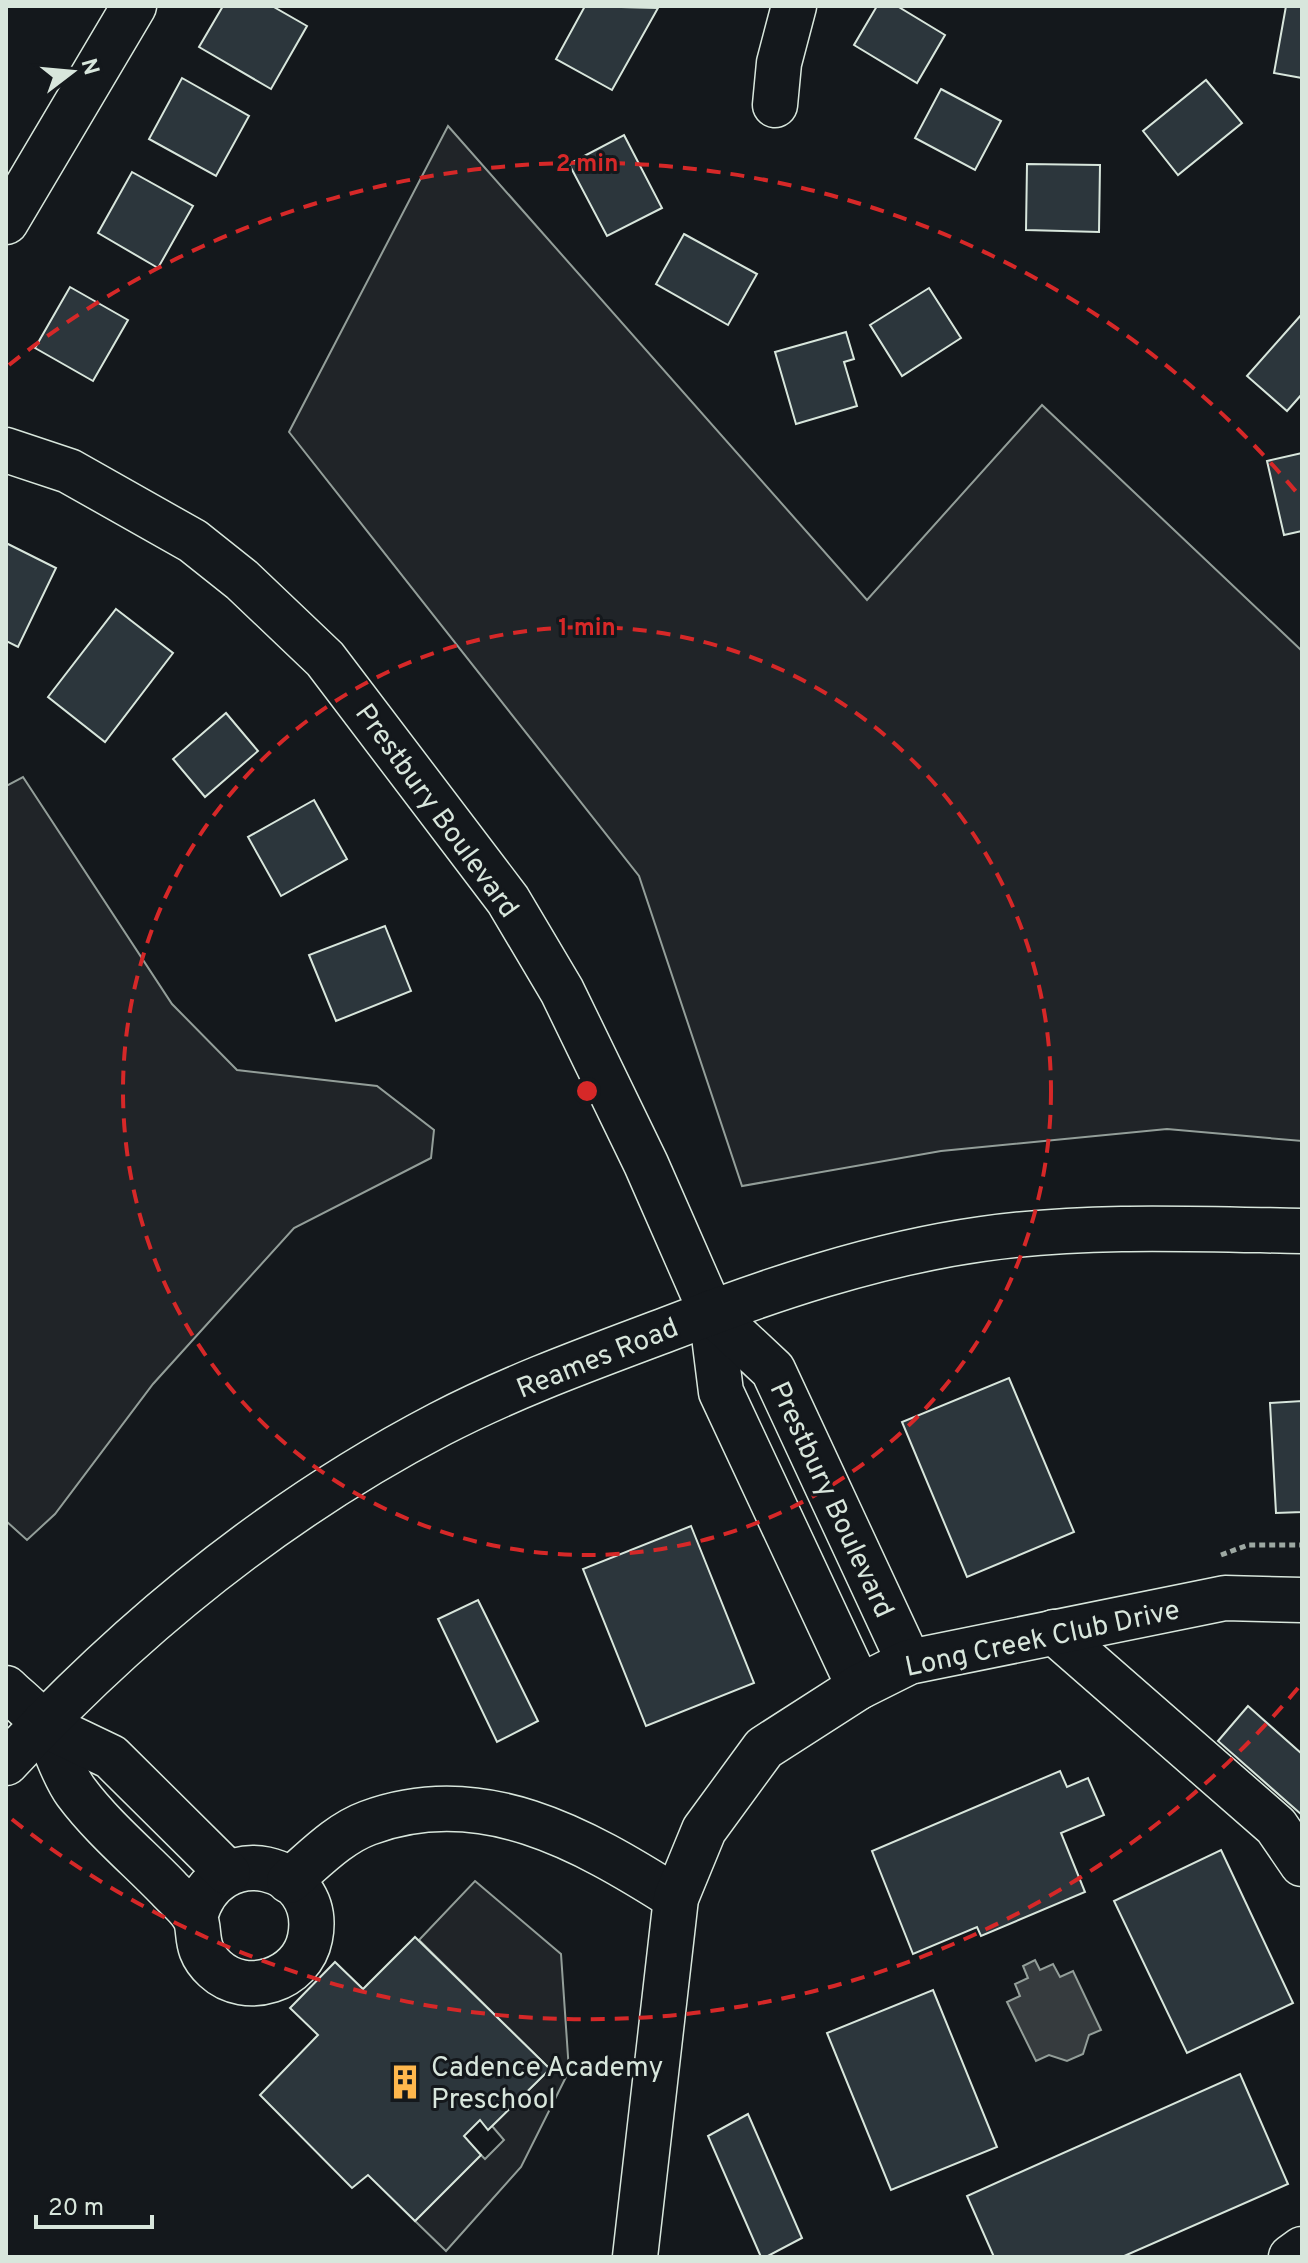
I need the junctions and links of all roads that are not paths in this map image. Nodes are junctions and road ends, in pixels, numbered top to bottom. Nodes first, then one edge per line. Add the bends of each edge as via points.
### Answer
1 (134, 6) edge
2 (794, 6) edge
3 (775, 105) dead end
4 (6, 222) edge
5 (6, 450) edge
6 (1302, 1231) edge
7 (711, 1312) junction
8 (1302, 1600) edge
9 (1054, 1632) junction
10 (909, 1662) junction
11 (859, 1687) junction
12 (6, 1688) edge
13 (42, 1724) junction
14 (6, 1763) edge
15 (1302, 1864) edge
16 (228, 1873) junction
17 (289, 1881) junction
18 (676, 1898) junction
19 (195, 1917) junction
20 (1302, 2249) edge
21 (635, 2257) edge
22 (1291, 2257) edge

1 - 4 street
2 - 3 street
5 - 7 street, Prestbury Boulevard via 69,471 193,541 325,659 508,900 562,991
6 - 7 street, Reames Road via 1054,1231 983,1238 825,1275
7 - 10 street, Prestbury Boulevard via 773,1370
7 - 11 street, Prestbury Boulevard via 721,1392
7 - 13 street, Reames Road via 547,1375 439,1425 313,1498 215,1568 93,1671
8 - 9 street, Long Creek Club Drive via 1225,1598
9 - 10 street, Long Creek Club Drive
9 - 15 street via 1276,1826
10 - 11 street, Long Creek Club Drive
11 - 18 street, Long Creek Club Drive via 764,1748 704,1830
12 - 13 street
13 - 14 street, Reames Road
13 - 16 street via 111,1757
13 - 19 street via 76,1791
16 - 17 street via 264,1868
16 - 19 street via 206,1891
17 - 18 street via 341,1837 367,1823 470,1810 567,1834
17 - 19 street via 307,1902 310,1941 302,1959 271,1981 252,1984 215,1970 200,1948
18 - 21 street, Long Creek Club Drive
20 - 22 street

